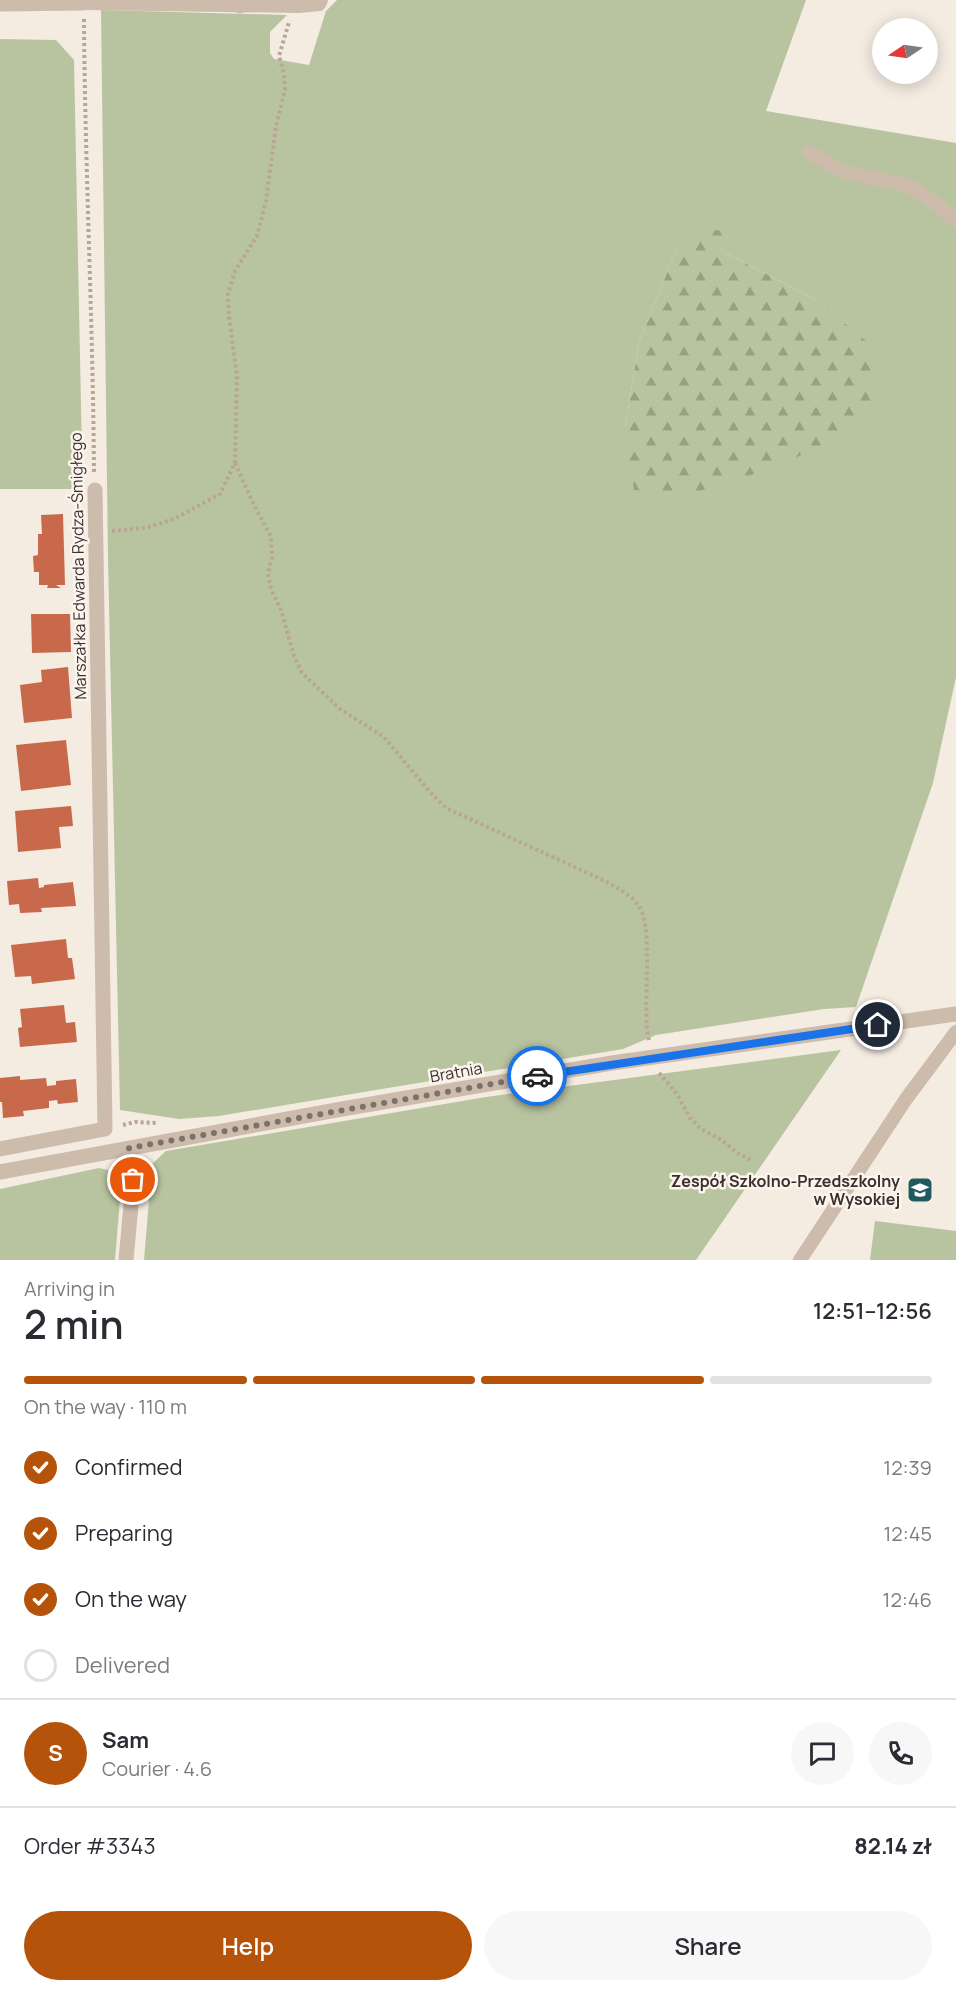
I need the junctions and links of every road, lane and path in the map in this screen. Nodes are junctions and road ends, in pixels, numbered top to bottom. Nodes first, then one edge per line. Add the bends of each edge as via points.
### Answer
1 (321, 0) edge
2 (84, 3) junction
3 (240, 3) edge
4 (0, 4) edge
5 (300, 6) junction
6 (808, 152) dead end
7 (956, 221) edge
8 (236, 464) junction
9 (94, 490) joint
10 (96, 532) junction
11 (956, 1014) edge
12 (956, 1032) edge
13 (653, 1058) junction
14 (161, 1124) dead end
15 (105, 1129) junction
16 (129, 1148) junction
17 (0, 1149) edge
18 (752, 1161) dead end
19 (0, 1172) edge
20 (126, 1260) edge
21 (800, 1260) edge

1 - 5 lane via 319,4
2 - 3 lane
2 - 4 street
2 - 9 path, Marszałka Edwarda Rydza-Śmigłego
3 - 5 lane
5 - 8 path via 283,38 279,56 285,90 266,201 257,236 235,271 228,294 237,376
6 - 7 lane via 841,171 909,186
8 - 10 path via 220,494 174,519 145,528
8 - 13 path via 271,537 271,589 302,673 340,709 384,737 446,808 605,880 639,906 646,949 646,1025
9 - 10 street, Marszałka Edwarda Rydza-Śmigłego
10 - 15 street, Marszałka Edwarda Rydza-Śmigłego
11 - 13 street, Bratnia
12 - 21 lane via 906,1099
13 - 16 street, Bratnia
13 - 18 path via 690,1119
14 - 15 path via 135,1122
15 - 17 street
16 - 19 street, Bratnia
16 - 20 street via 134,1172

